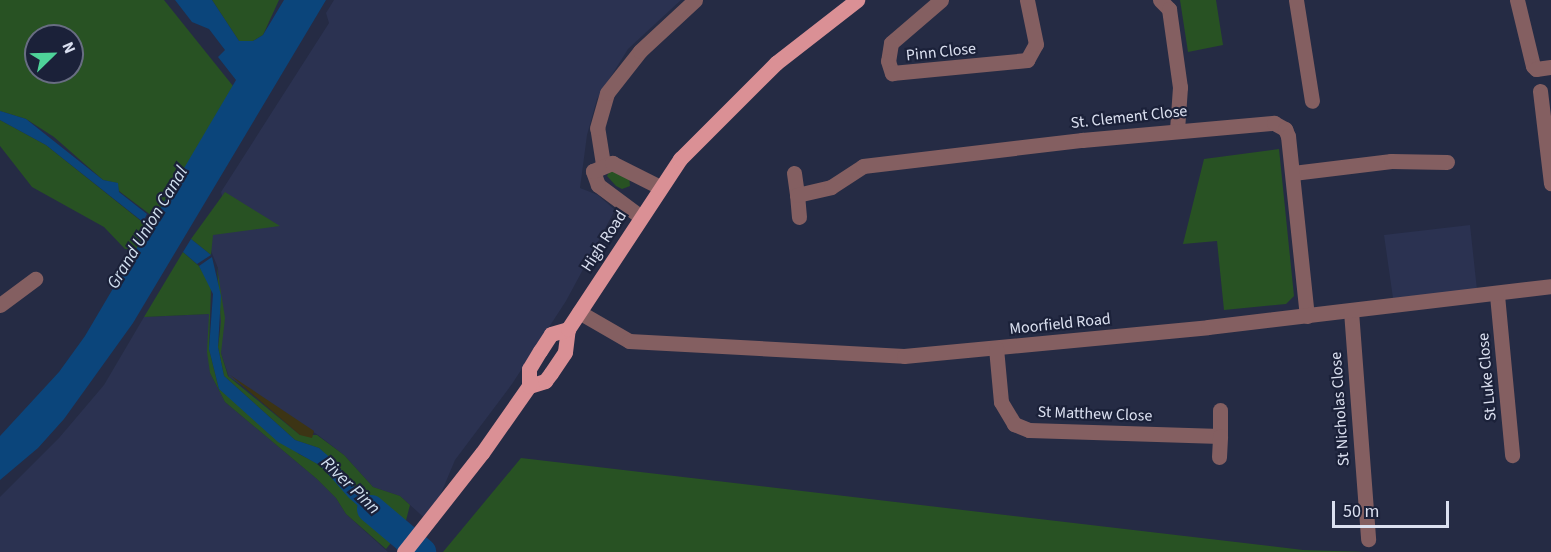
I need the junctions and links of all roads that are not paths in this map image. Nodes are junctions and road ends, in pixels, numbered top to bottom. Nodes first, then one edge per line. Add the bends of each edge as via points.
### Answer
1 (695, 0) edge
2 (857, 0) edge
3 (941, 0) edge
4 (1028, 0) edge
5 (1160, 0) edge
6 (1296, 0) edge
7 (1517, 0) edge
8 (1543, 68) edge
9 (1540, 91) dead end
10 (1312, 100) dead end
11 (1178, 130) junction
12 (1446, 162) dead end
13 (603, 164) junction
14 (794, 173) dead end
15 (1293, 173) junction
16 (1551, 183) edge
17 (660, 187) junction
18 (797, 195) junction
19 (799, 217) dead end
20 (641, 218) junction
21 (35, 279) dead end
22 (1551, 286) edge
23 (1497, 295) junction
24 (0, 305) edge
25 (1351, 311) junction
26 (579, 312) junction
27 (1307, 316) junction
28 (568, 329) junction
29 (996, 348) junction
30 (530, 386) junction
31 (1220, 410) dead end
32 (1220, 436) junction
33 (1512, 455) dead end
34 (1219, 457) dead end
35 (1368, 540) dead end
36 (404, 552) edge

1 - 13 street via 640,51 607,93 597,128
2 - 17 main road, High Road via 776,63 680,159
3 - 4 street, Pinn Close via 891,44 888,61 892,73 1027,60 1036,44
5 - 11 street via 1169,9 1180,87
6 - 10 street
7 - 8 street
9 - 16 street
11 - 15 street, St. Clement Close via 1278,125 1287,132
11 - 18 street, St. Clement Close via 863,166 831,187
12 - 15 street via 1391,161
13 - 17 street via 621,166
13 - 20 street via 593,171 595,181
14 - 18 street
15 - 27 street, St. Clement Close
17 - 20 main road, High Road
18 - 19 street
20 - 26 main road, High Road
21 - 24 street
22 - 23 street, Moorfield Road
23 - 25 street, Moorfield Road
23 - 33 street, St Luke Close
25 - 27 street, Moorfield Road
25 - 35 street, St Nicholas Close
26 - 28 main road, High Road
26 - 29 street, Moorfield Road via 630,341 884,356
27 - 29 street, Moorfield Road
28 - 30 main road via 565,352 545,381
28 - 30 main road, High Road via 551,334 528,369
29 - 32 street, St Matthew Close via 1006,414 1029,430
30 - 36 main road, High Road
31 - 32 street
32 - 34 street

